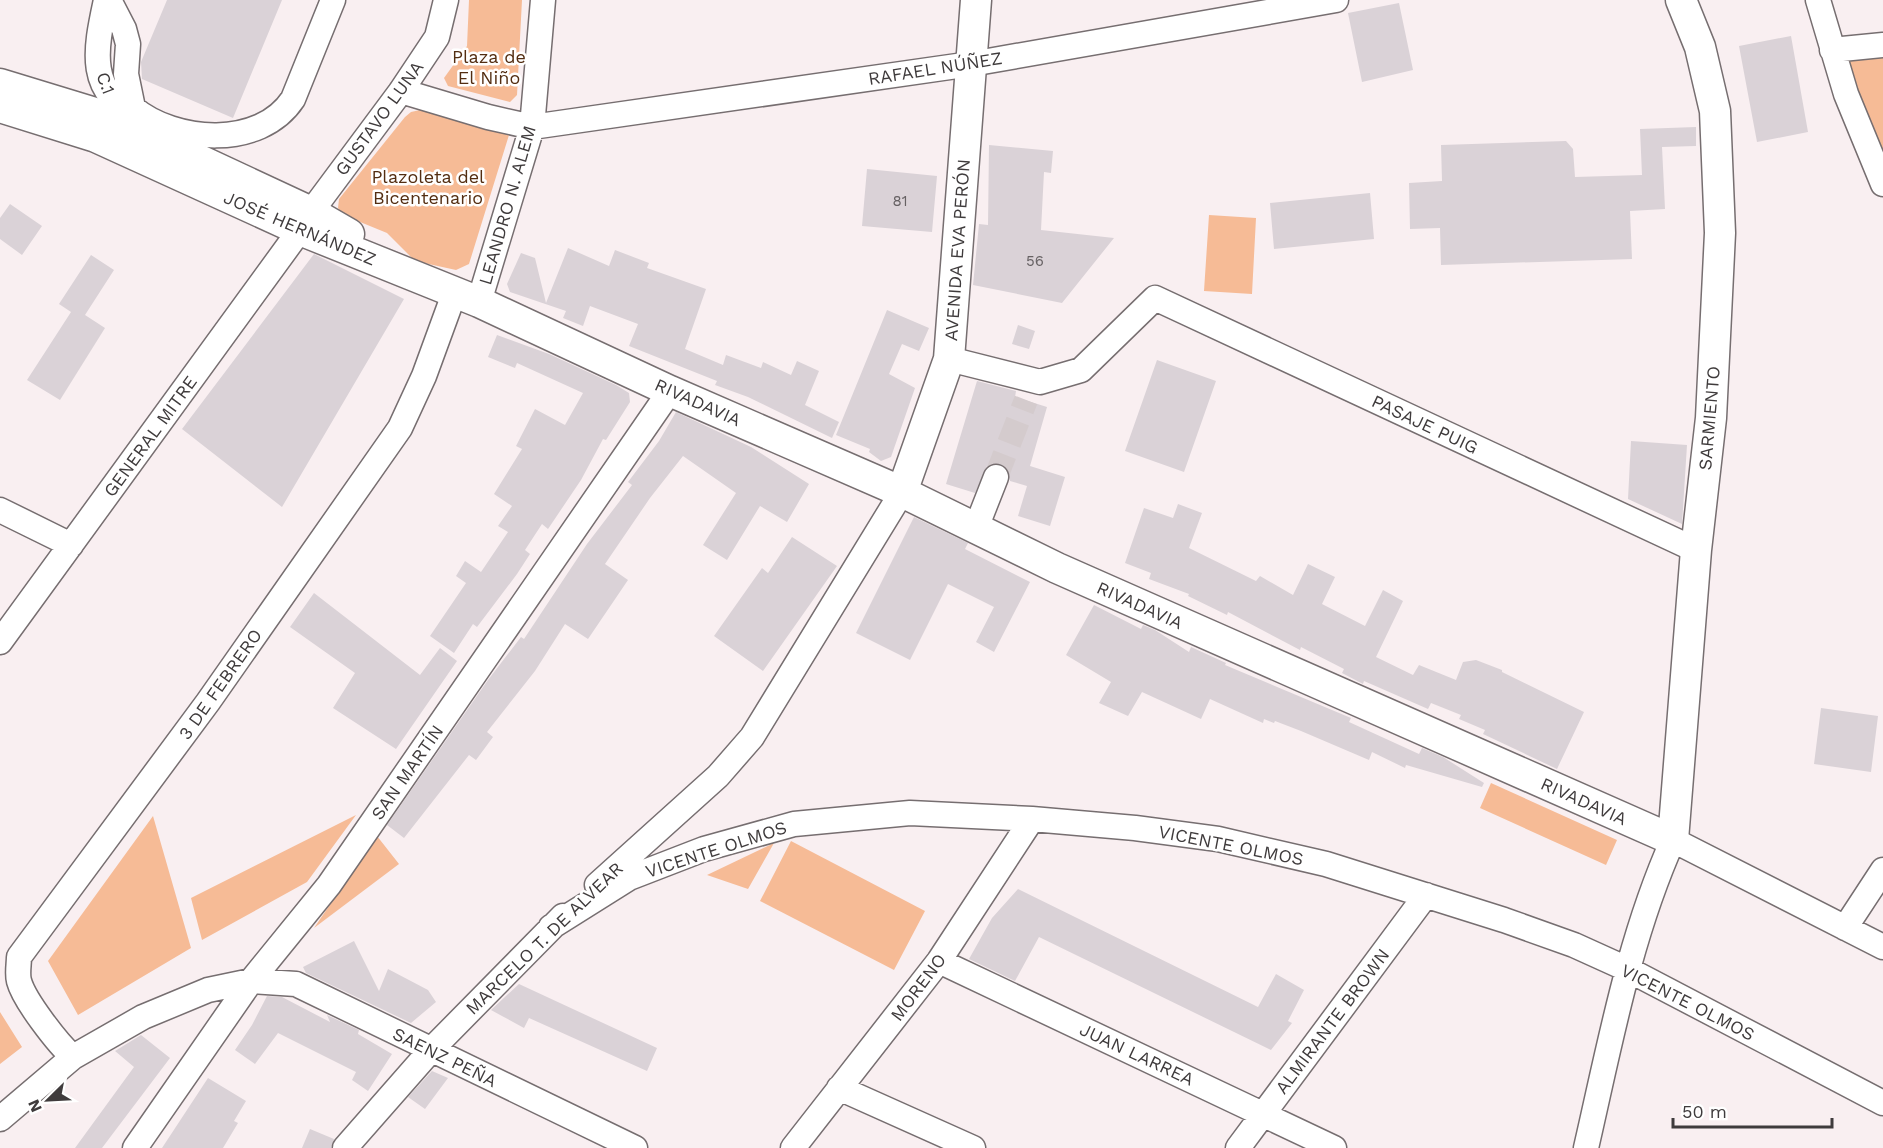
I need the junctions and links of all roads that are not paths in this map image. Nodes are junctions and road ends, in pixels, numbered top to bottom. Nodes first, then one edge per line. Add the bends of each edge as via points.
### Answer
1 (108, 0) edge
2 (333, 0) edge
3 (447, 0) edge
4 (543, 0) edge
5 (976, 0) edge
6 (1336, 0) edge
7 (1681, 0) edge
8 (1818, 0) edge
9 (1873, 46) edge
10 (1833, 50) junction
11 (971, 64) junction
12 (401, 91) junction
13 (2, 105) edge
14 (532, 126) junction
15 (154, 131) junction
16 (1883, 184) edge
17 (305, 221) junction
18 (394, 268) joint
19 (466, 298) junction
20 (949, 359) junction
21 (670, 391) junction
22 (996, 477) tunnel mouth
23 (902, 492) junction
24 (0, 510) edge
25 (976, 528) junction
26 (71, 545) junction
27 (1696, 550) junction
28 (0, 642) edge
29 (1032, 819) junction
30 (1673, 840) junction
31 (1883, 870) edge
32 (1426, 895) junction
33 (551, 927) junction
34 (1845, 928) junction
35 (1883, 947) edge
36 (939, 961) junction
37 (1627, 969) junction
38 (251, 981) junction
39 (430, 1050) junction
40 (73, 1057) junction
41 (839, 1088) junction
42 (1883, 1103) edge
43 (1263, 1113) junction
44 (0, 1119) edge
45 (135, 1148) edge
46 (345, 1148) edge
47 (635, 1148) edge
48 (793, 1148) edge
49 (973, 1148) edge
50 (1238, 1148) edge
51 (1334, 1148) edge
52 (1586, 1148) edge

1 - 15 street, C.1 via 98,49 106,92
2 - 15 street, C.1 via 293,99 270,124 209,135
3 - 12 street, GUSTAVO LUNA via 437,37
4 - 14 street, LEANDRO N. ALEM
5 - 11 main road, AVENIDA EVA PERÓN
6 - 11 street, RAFAEL NÚÑEZ
7 - 27 main road, SARMIENTO via 1709,78 1719,168 1720,243 1711,418
8 - 10 street
9 - 10 street
10 - 16 street via 1846,94
11 - 14 street, RAFAEL NÚÑEZ
11 - 20 main road, AVENIDA EVA PERÓN
12 - 14 street, RAFAEL NÚÑEZ
12 - 17 street, GUSTAVO LUNA
13 - 15 main road, JOSÉ HERNÁNDEZ via 105,116
13 - 17 main road, JOSÉ HERNÁNDEZ via 96,137
14 - 19 street, LEANDRO N. ALEM
15 - 17 main road, JOSÉ HERNÁNDEZ
17 - 18 main road, JOSÉ HERNÁNDEZ via 373,248
17 - 26 street, GENERAL MITRE
18 - 19 main road, RIVADAVIA
19 - 21 main road, RIVADAVIA
19 - 40 street, 3 DE FEBRERO via 400,428 208,702 19,957 19,980 28,998 63,1049
20 - 23 main road, AVENIDA EVA PERÓN
20 - 27 street, PASAJE PUIG via 1029,390 1040,382 1081,370 1155,298
21 - 23 main road, RIVADAVIA
21 - 38 street, SAN MARTÍN via 329,885
22 - 25 street
23 - 25 main road, RIVADAVIA
23 - 33 street, MARCELO T. DE ALVEAR via 752,737 718,776
24 - 26 street
25 - 30 main road, RIVADAVIA via 1057,568
26 - 28 street, GENERAL MITRE
27 - 30 main road, SARMIENTO
29 - 32 street, VICENTE OLMOS via 1218,839 1326,864
29 - 33 street, VICENTE OLMOS via 910,813 794,824 704,849 629,878
29 - 36 street, MORENO
30 - 34 street, RIVADAVIA
30 - 37 street via 1653,885
31 - 34 street
32 - 37 street, VICENTE OLMOS via 1574,945
32 - 43 street, ALMIRANTE BROWN
33 - 39 street, MARCELO T. DE ALVEAR
34 - 35 street, RIVADAVIA
36 - 41 street, MORENO
36 - 43 street, JUAN LARREA
37 - 42 street, VICENTE OLMOS
37 - 52 street
38 - 39 street, SAENZ PEÑA via 296,984
38 - 40 street, SAENZ PEÑA via 208,990 143,1017
38 - 45 street, SAN MARTÍN
39 - 46 street, MARCELO T. DE ALVEAR
39 - 47 street, SAENZ PEÑA
40 - 44 street, SAENZ PEÑA
41 - 48 street, MORENO
41 - 49 street
43 - 50 street, ALMIRANTE BROWN
43 - 51 street, JUAN LARREA

